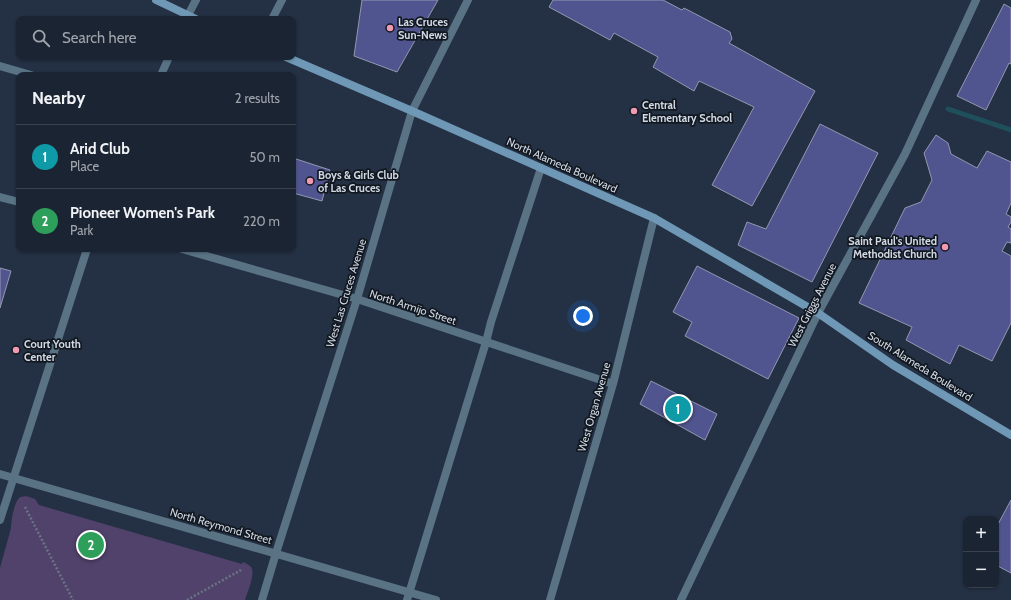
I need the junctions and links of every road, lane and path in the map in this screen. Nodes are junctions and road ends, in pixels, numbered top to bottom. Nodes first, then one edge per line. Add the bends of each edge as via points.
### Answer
1 (156, 0) edge
2 (196, 0) edge
3 (282, 0) edge
4 (468, 0) edge
5 (976, 0) edge
6 (185, 16) edge
7 (188, 16) edge
8 (274, 16) edge
9 (169, 60) edge
10 (293, 60) edge
11 (0, 66) edge
12 (21, 72) edge
13 (163, 72) edge
14 (412, 111) junction
15 (541, 168) junction
16 (0, 196) edge
17 (16, 201) edge
18 (654, 218) junction
19 (86, 252) edge
20 (192, 252) edge
21 (357, 299) junction
22 (818, 313) junction
23 (486, 342) junction
24 (613, 384) junction
25 (1011, 435) edge
26 (0, 474) edge
27 (13, 478) junction
28 (25, 507) dead end
29 (0, 520) edge
30 (276, 553) junction
31 (241, 570) dead end
32 (408, 596) edge
33 (74, 600) edge
34 (187, 600) edge
35 (262, 600) edge
36 (436, 600) edge
37 (550, 600) edge
38 (681, 600) edge

1 - 6 main road
2 - 7 street
3 - 8 street
4 - 14 street, West Las Cruces Avenue
5 - 22 street, West Griggs Avenue via 905,154
9 - 13 street
10 - 14 main road, North Alameda Boulevard
11 - 12 street
14 - 15 main road, North Alameda Boulevard
14 - 21 street, West Las Cruces Avenue
15 - 18 main road, North Alameda Boulevard
15 - 23 street
16 - 17 street
18 - 22 main road, North Alameda Boulevard
18 - 24 street, West Organ Avenue
19 - 27 street
20 - 21 street, North Armijo Street
21 - 23 street, North Armijo Street
21 - 30 street, West Las Cruces Avenue
22 - 25 main road, South Alameda Boulevard via 893,365
22 - 38 street, West Griggs Avenue
23 - 24 street, North Armijo Street
23 - 32 street
24 - 37 street, West Organ Avenue
26 - 27 street, North Reymond Street
27 - 29 street
27 - 30 street, North Reymond Street
28 - 33 path
30 - 32 street, North Reymond Street
30 - 35 street, West Las Cruces Avenue
31 - 34 path
32 - 36 street, North Reymond Street

